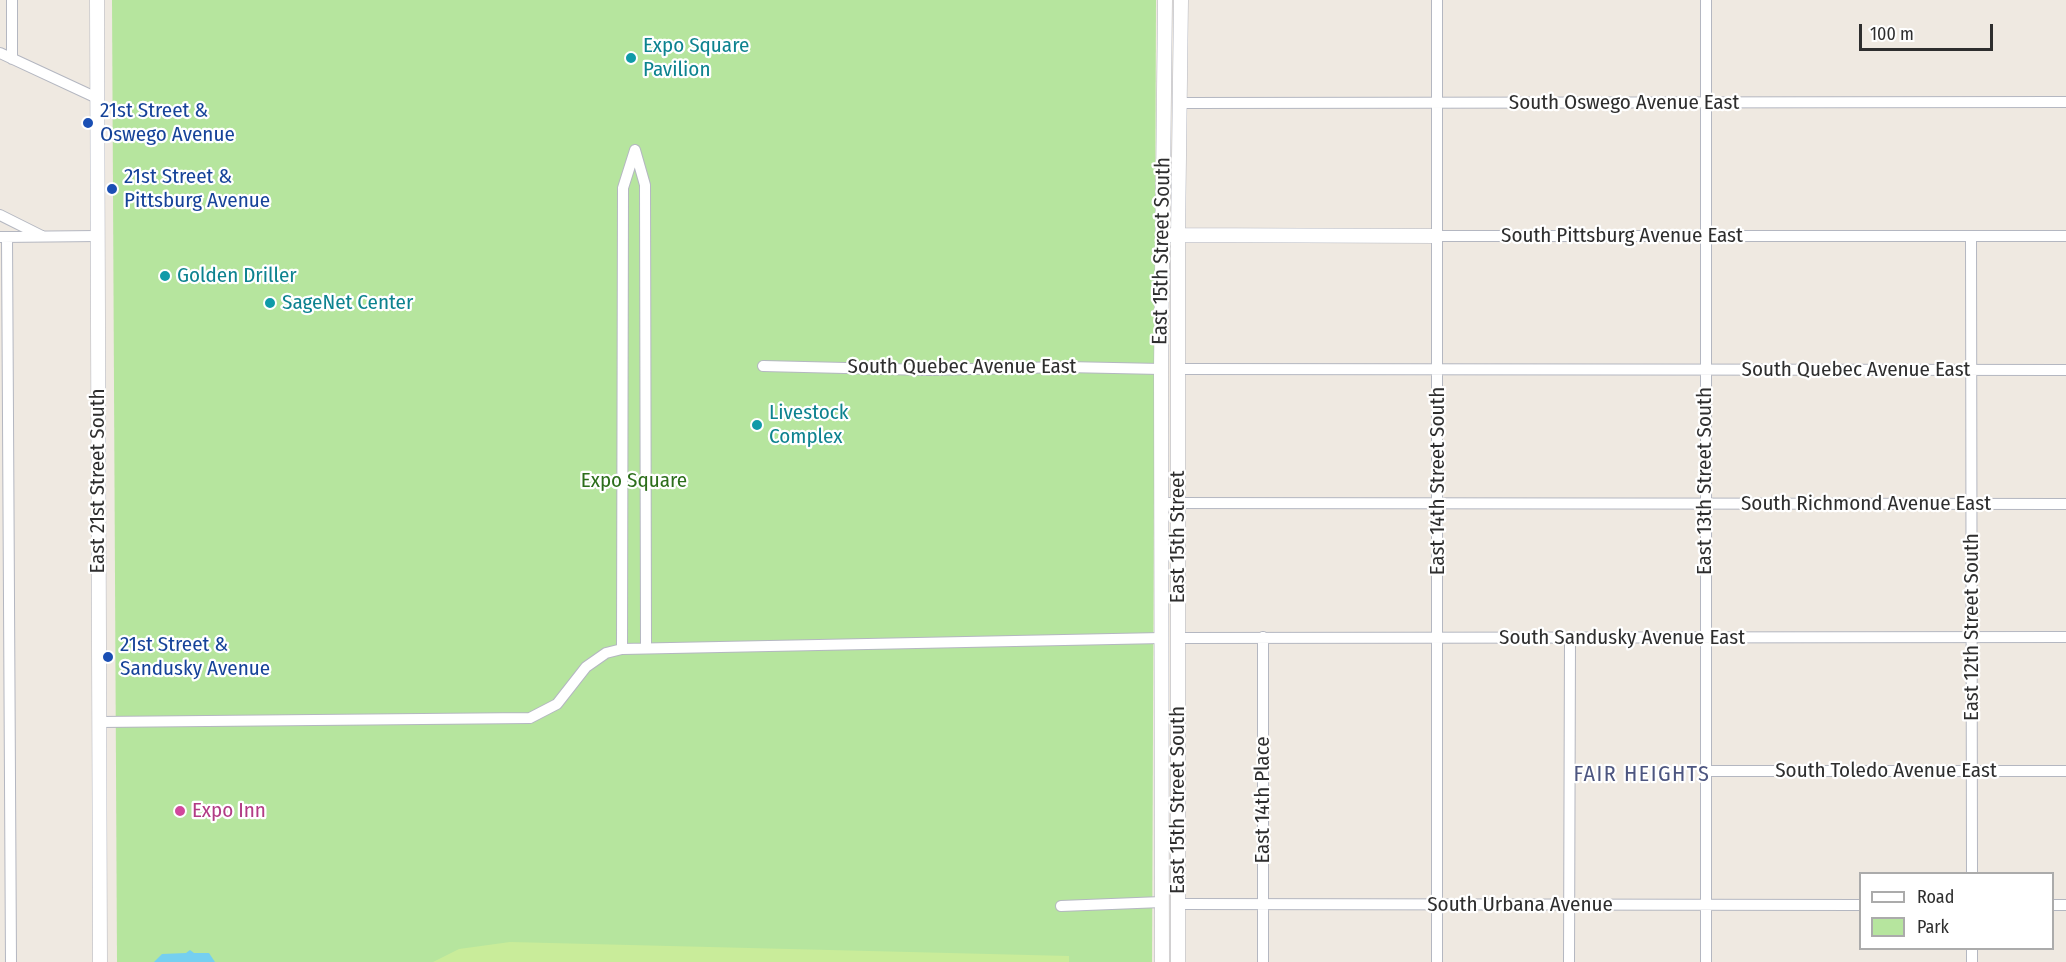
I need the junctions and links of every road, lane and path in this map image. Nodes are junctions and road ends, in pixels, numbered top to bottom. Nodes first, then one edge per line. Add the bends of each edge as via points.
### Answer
1 (12, 0) edge
2 (97, 0) edge
3 (1165, 0) edge
4 (1181, 0) edge
5 (1437, 0) edge
6 (1706, 0) edge
7 (0, 53) edge
8 (12, 58) junction
9 (97, 98) junction
10 (1437, 102) junction
11 (2066, 102) edge
12 (1165, 103) junction
13 (1181, 103) junction
14 (1705, 103) junction
15 (0, 215) edge
16 (1162, 234) junction
17 (1178, 235) junction
18 (1705, 235) junction
19 (98, 236) junction
20 (1437, 236) junction
21 (1971, 236) junction
22 (2066, 236) edge
23 (4, 237) edge
24 (45, 237) junction
25 (763, 366) dead end
26 (1161, 369) junction
27 (1178, 369) junction
28 (2066, 369) edge
29 (1437, 370) junction
30 (1705, 370) junction
31 (1971, 370) junction
32 (1178, 437) joint
33 (5, 480) edge
34 (1162, 502) junction
35 (1438, 502) junction
36 (1178, 503) junction
37 (1705, 504) junction
38 (1972, 504) junction
39 (2066, 504) edge
40 (5, 602) edge
41 (1263, 637) junction
42 (1438, 637) junction
43 (1972, 637) junction
44 (2066, 637) edge
45 (1162, 638) junction
46 (1178, 638) junction
47 (1570, 638) junction
48 (1704, 638) junction
49 (646, 648) junction
50 (622, 649) junction
51 (99, 722) junction
52 (5, 723) edge
53 (1705, 771) junction
54 (1972, 771) junction
55 (2066, 771) edge
56 (5, 853) edge
57 (1972, 872) edge
58 (1162, 902) junction
59 (1179, 904) junction
60 (1263, 905) junction
61 (1569, 905) junction
62 (1705, 905) junction
63 (1859, 905) edge
64 (1061, 906) dead end
65 (1437, 906) junction
66 (11, 962) edge
67 (100, 962) edge
68 (1162, 962) edge
69 (1178, 962) edge
70 (1263, 962) edge
71 (1437, 962) edge
72 (1569, 962) edge
73 (1706, 962) edge

1 - 8 street
2 - 9 main road, East 21st Street South
3 - 12 main road, East 15th Street South
4 - 13 main road, East 15th Street South
5 - 10 street, East 14th Street South
6 - 14 street, East 13th Street South
7 - 8 street
8 - 9 street
9 - 19 main road, East 21st Street South
10 - 13 street, South Oswego Avenue East
10 - 14 street, South Oswego Avenue East
10 - 20 street, East 14th Street South
11 - 14 street, South Oswego Avenue East
12 - 13 main road
12 - 16 main road, East 15th Street South
13 - 17 main road, East 15th Street South
14 - 18 street, East 13th Street South
15 - 24 street
16 - 17 main road, South Pittsburg Avenue East
16 - 26 main road, East 15th Street South
17 - 20 main road, South Pittsburg Avenue East
17 - 27 main road, East 15th Street South
18 - 20 street, South Pittsburg Avenue East
18 - 21 street, South Pittsburg Avenue East
18 - 30 street, East 13th Street South
19 - 24 street
19 - 51 main road, East 21st Street South
20 - 29 street, East 14th Street South
21 - 22 street, South Pittsburg Avenue East
21 - 31 street, East 12th Street South
23 - 24 street
23 - 33 street
25 - 26 street, South Quebec Avenue East
26 - 27 main road
26 - 34 main road, East 15th Street South
27 - 29 street, South Quebec Avenue East
27 - 32 main road, East 15th Street South
28 - 31 street, South Quebec Avenue East
29 - 30 street, South Quebec Avenue East
29 - 35 street, East 14th Street South
30 - 31 street, South Quebec Avenue East
30 - 37 street, East 13th Street South
31 - 38 street, East 12th Street South
32 - 36 main road, East 15th Street
33 - 40 street
34 - 36 street, South Richmond Avenue East
34 - 45 main road, East 15th Street
35 - 36 street, South Richmond Avenue East
35 - 37 street, South Richmond Avenue East
35 - 42 street, East 14th Street South
36 - 46 main road, East 15th Street
37 - 38 street, South Richmond Avenue East
37 - 48 street, East 13th Street South
38 - 39 street, South Richmond Avenue East
38 - 43 street, East 12th Street South
40 - 52 street
41 - 42 street, South Sandusky Avenue East
41 - 46 street, South Sandusky Avenue East
41 - 60 street, East 14th Place
42 - 47 street, South Sandusky Avenue East
42 - 65 street, East 14th Street South
43 - 44 street, South Sandusky Avenue East
43 - 48 street, South Sandusky Avenue East
43 - 54 street, East 12th Street South
45 - 46 main road
45 - 49 street
45 - 58 main road, East 15th Street South
46 - 59 main road, East 15th Street South
47 - 48 street, South Sandusky Avenue East
47 - 61 street
48 - 53 street, East 13th Street South
49 - 50 street
49 - 50 street via 645,185 635,150 623,188
50 - 51 street via 606,652 586,667 556,704 530,718
51 - 67 main road, East 21st Street South
52 - 56 street
53 - 54 street, South Toledo Avenue East
53 - 62 street, East 13th Street South
54 - 55 street, South Toledo Avenue East
54 - 57 street, East 12th Street South
56 - 66 street
58 - 59 main road
58 - 64 street
58 - 68 main road, East 15th Street South
59 - 60 street, South Urbana Avenue
59 - 69 main road, East 15th Street South
60 - 65 street, South Urbana Avenue
60 - 70 street, East 14th Place
61 - 62 street, South Urbana Avenue
61 - 65 street, South Urbana Avenue
61 - 72 street
62 - 63 street, South Urbana Avenue
62 - 73 street, East 13th Street South
65 - 71 street, East 14th Street South

